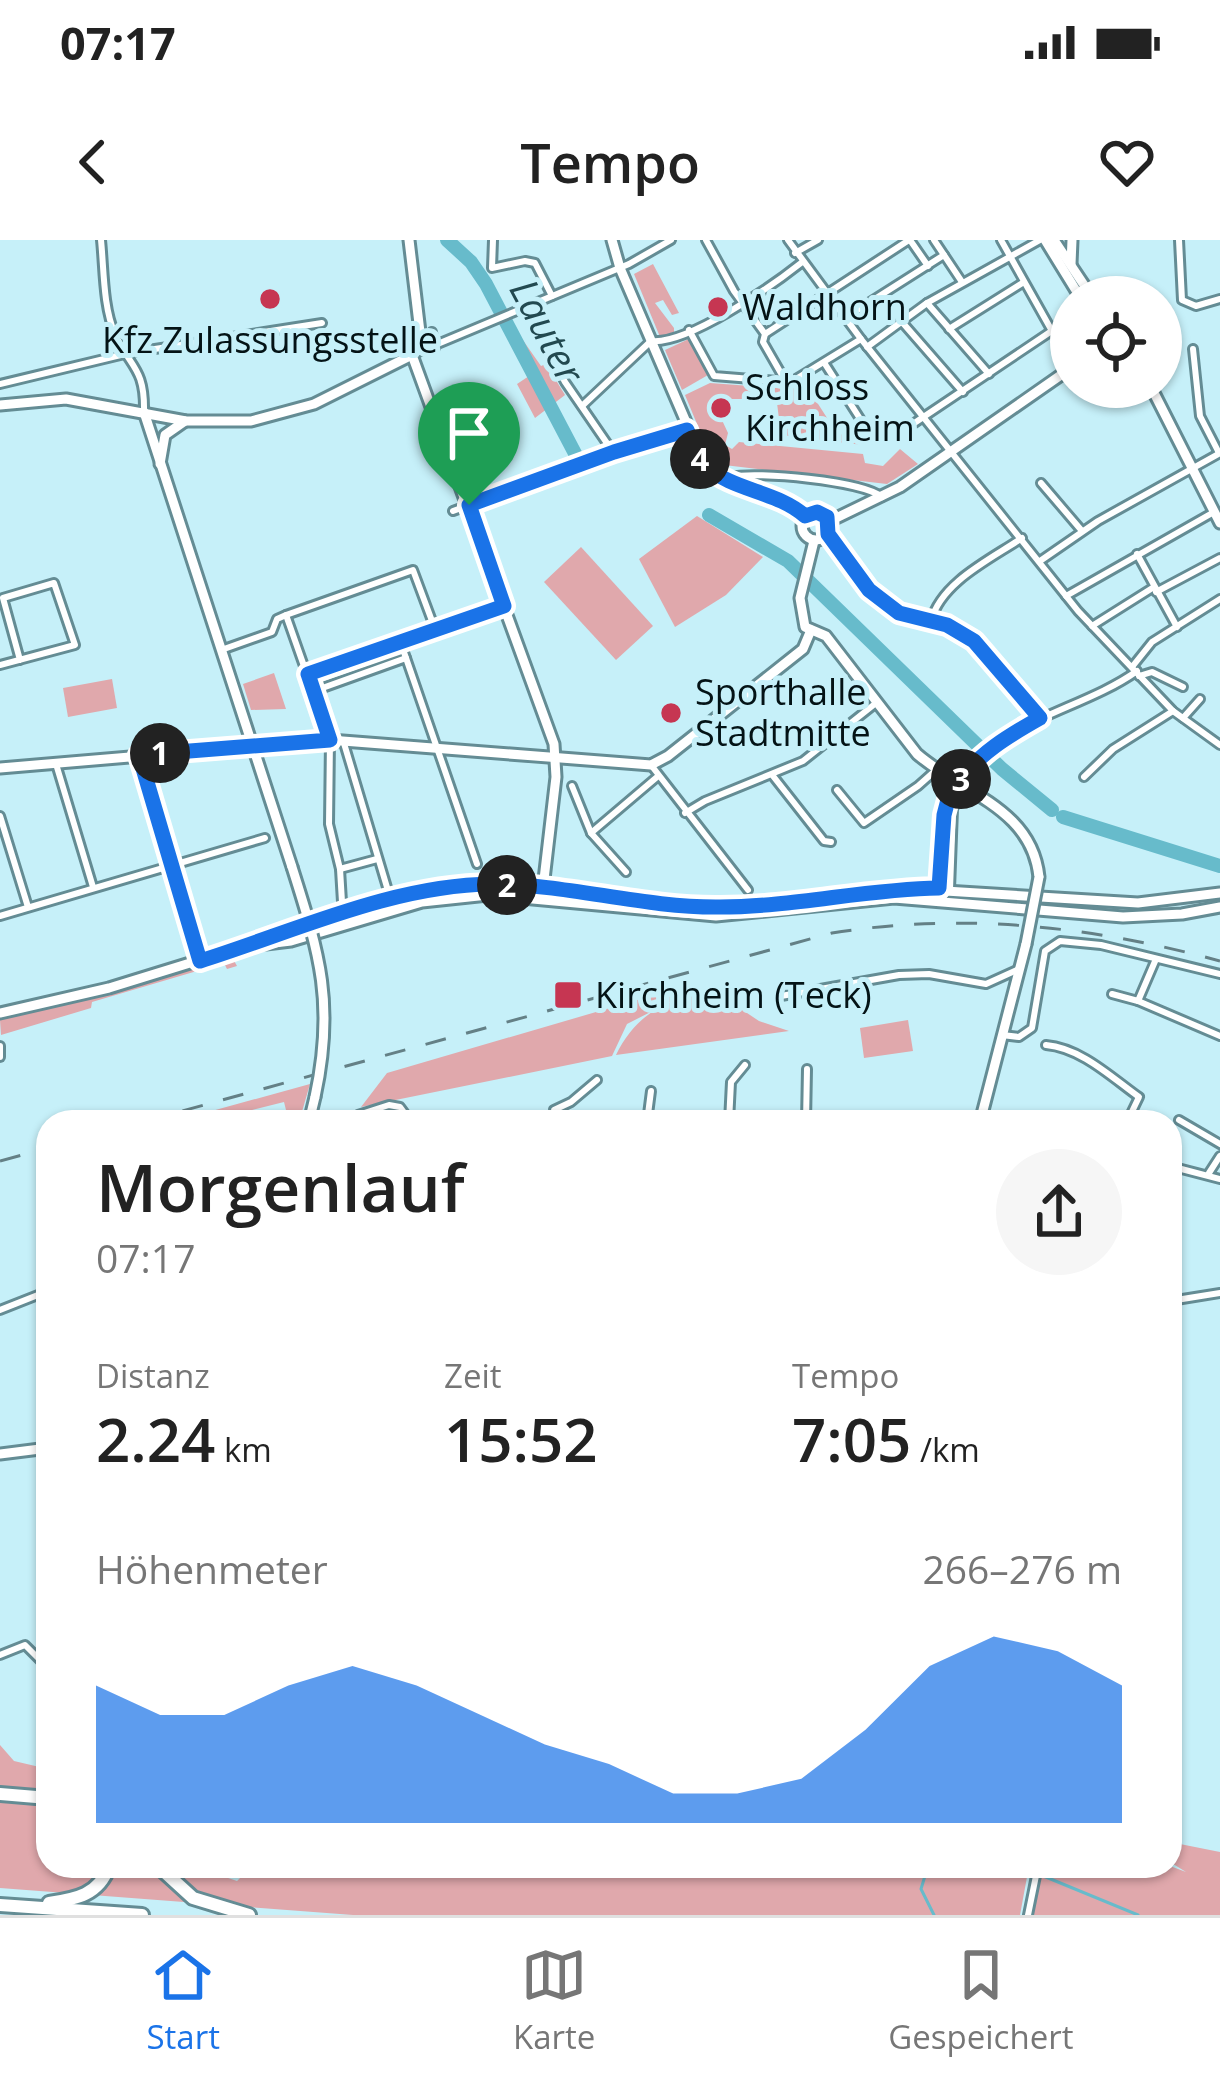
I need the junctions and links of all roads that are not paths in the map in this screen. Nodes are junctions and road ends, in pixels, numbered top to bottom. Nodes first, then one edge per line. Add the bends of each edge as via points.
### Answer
1 (100, 240) edge
2 (409, 240) edge
3 (493, 240) edge
4 (612, 240) edge
5 (670, 240) edge
6 (706, 240) edge
7 (788, 240) edge
8 (818, 240) edge
9 (908, 240) edge
10 (934, 240) edge
11 (1001, 240) edge
12 (1046, 240) edge
13 (1072, 240) edge
14 (1179, 240) edge
15 (795, 253) junction
16 (944, 255) junction
17 (1010, 255) junction
18 (801, 262) junction
19 (1071, 264) junction
20 (928, 266) junction
21 (620, 268) junction
22 (1067, 276) edge
23 (1079, 276) edge
24 (962, 281) junction
25 (1024, 282) junction
26 (826, 293) junction
27 (552, 296) junction
28 (1220, 298) edge
29 (927, 303) junction
30 (744, 304) junction
31 (525, 308) junction
32 (848, 316) dead end
33 (902, 322) junction
34 (322, 323) dead end
35 (1050, 328) edge
36 (949, 329) junction
37 (688, 330) junction
38 (432, 332) dead end
39 (1050, 332) edge
40 (764, 334) junction
41 (861, 339) junction
42 (652, 341) junction
43 (867, 347) junction
44 (435, 348) junction
45 (1193, 349) dead end
46 (129, 352) junction
47 (412, 355) junction
48 (825, 364) junction
49 (989, 374) junction
50 (785, 382) junction
51 (1050, 383) edge
52 (0, 384) edge
53 (965, 391) junction
54 (0, 406) edge
55 (582, 406) junction
56 (1162, 408) edge
57 (144, 412) junction
58 (924, 416) junction
59 (186, 421) junction
60 (687, 430) junction
61 (614, 452) junction
62 (952, 452) junction
63 (1220, 453) edge
64 (160, 464) junction
65 (1193, 468) junction
66 (728, 478) junction
67 (1041, 482) dead end
68 (883, 497) junction
69 (469, 505) junction
70 (453, 512) dead end
71 (805, 516) junction
72 (1217, 517) edge
73 (830, 521) junction
74 (1082, 531) junction
75 (828, 534) junction
76 (1022, 538) junction
77 (814, 541) junction
78 (1137, 554) junction
79 (1220, 558) edge
80 (1040, 561) junction
81 (1155, 590) junction
82 (1066, 596) junction
83 (1, 598) edge
84 (1220, 599) edge
85 (504, 606) junction
86 (286, 615) junction
87 (931, 621) junction
88 (1092, 626) junction
89 (1177, 627) junction
90 (435, 629) junction
91 (811, 630) junction
92 (400, 641) junction
93 (224, 649) junction
94 (406, 658) junction
95 (20, 660) junction
96 (0, 665) edge
97 (1136, 671) junction
98 (308, 674) junction
99 (1165, 676) junction
100 (1183, 687) dead end
101 (1152, 690) junction
102 (314, 691) junction
103 (1200, 700) dead end
104 (875, 703) junction
105 (1173, 711) junction
106 (1040, 718) junction
107 (1183, 718) junction
108 (336, 740) junction
109 (1219, 742) edge
110 (254, 745) junction
111 (436, 749) junction
112 (139, 755) junction
113 (556, 760) junction
114 (56, 762) junction
115 (651, 765) junction
116 (0, 768) edge
117 (936, 770) junction
118 (773, 776) junction
119 (657, 777) junction
120 (1084, 777) dead end
121 (958, 784) junction
122 (572, 786) dead end
123 (837, 790) dead end
124 (685, 813) junction
125 (0, 816) edge
126 (591, 832) junction
127 (266, 838) dead end
128 (831, 842) dead end
129 (377, 859) junction
130 (170, 864) junction
131 (477, 865) dead end
132 (340, 869) junction
133 (626, 872) dead end
134 (93, 887) junction
135 (748, 890) dead end
136 (944, 892) junction
137 (1220, 893) edge
138 (389, 894) dead end
139 (542, 894) junction
140 (342, 902) dead end
141 (1220, 907) edge
142 (28, 908) junction
143 (0, 916) edge
144 (1157, 957) junction
145 (200, 961) junction
146 (1020, 968) junction
147 (1220, 974) edge
148 (1112, 994) dead end
149 (781, 997) dead end
150 (1138, 1001) junction
151 (0, 1013) edge
152 (1002, 1035) junction
153 (1220, 1036) edge
154 (1046, 1045) dead end
155 (0, 1046) edge
156 (1, 1057) edge
157 (745, 1066) dead end
158 (807, 1069) dead end
159 (597, 1079) dead end
160 (651, 1091) dead end
161 (312, 1110) edge
162 (374, 1110) edge
163 (402, 1110) edge
164 (554, 1110) edge
165 (649, 1110) edge
166 (730, 1110) edge
167 (806, 1110) edge
168 (983, 1110) edge
169 (1133, 1110) edge
170 (1182, 1122) edge
171 (1220, 1144) edge
172 (1220, 1156) edge
173 (1182, 1169) edge
174 (1208, 1174) junction
175 (1220, 1179) edge
176 (1220, 1294) edge
177 (36, 1296) edge
178 (1182, 1299) edge
179 (0, 1310) edge
180 (36, 1450) edge
181 (0, 1454) edge
182 (0, 1655) edge
183 (36, 1655) edge
184 (0, 1794) edge
185 (36, 1797) edge
186 (104, 1878) edge
187 (172, 1878) edge
188 (1036, 1878) edge
189 (0, 1905) edge
190 (28, 1907) junction
191 (142, 1915) edge
192 (249, 1915) edge
193 (1028, 1915) edge

1 - 46 street via 115,333
2 - 47 main road via 420,332
3 - 27 street via 492,268 536,263
4 - 21 main road
5 - 21 street
6 - 30 street
7 - 15 street
8 - 15 street
9 - 20 street
9 - 26 street
10 - 16 street
11 - 17 street
12 - 17 street
12 - 19 main road
12 - 22 main road
13 - 19 main road
14 - 28 street via 1182,300 1196,306
15 - 18 street
16 - 20 street
16 - 24 street
17 - 24 street
17 - 25 street
18 - 26 street
18 - 30 street
19 - 23 main road
20 - 32 street
21 - 27 street
21 - 42 main road
24 - 29 street
25 - 35 street
25 - 36 street
26 - 40 street
26 - 41 street
27 - 31 street
29 - 33 street
29 - 36 street
30 - 37 street
30 - 40 street
31 - 44 street
31 - 55 street
33 - 43 street
33 - 53 street
34 - 46 street
36 - 49 street
37 - 42 street
37 - 50 street via 714,376
38 - 44 street
39 - 49 street
40 - 50 street
41 - 43 street
41 - 48 street
42 - 55 street
42 - 60 main road
43 - 58 street
44 - 47 street
45 - 63 street via 1200,416
46 - 52 street
46 - 57 street
47 - 59 main road via 277,416
47 - 69 main road
48 - 50 street
48 - 58 street via 866,428 892,423 898,434
49 - 53 street
51 - 62 main road
53 - 58 street
54 - 57 main road via 66,399
55 - 61 street
56 - 65 main road
57 - 59 main road
57 - 64 main road
58 - 62 street
59 - 64 main road via 165,435
60 - 61 street
60 - 66 main road via 704,464
61 - 69 street
62 - 68 main road
62 - 76 street
63 - 65 street
64 - 93 main road
65 - 72 main road
65 - 74 street
66 - 68 street via 853,486
66 - 71 main road
67 - 74 street
68 - 73 main road
69 - 70 street
69 - 85 main road
71 - 73 main road via 817,512
71 - 77 main road via 802,531
72 - 78 street
73 - 75 main road
74 - 80 street
75 - 77 main road
75 - 87 street via 882,601
76 - 80 street
76 - 87 street via 958,581
77 - 91 main road via 800,608
78 - 81 street
78 - 82 street
79 - 81 street
80 - 82 street
81 - 88 street
81 - 89 street
82 - 88 street
83 - 95 street
83 - 95 street via 54,584 74,645
84 - 89 street
85 - 90 street
85 - 113 main road
86 - 90 street via 413,570
86 - 93 street via 272,632
86 - 98 street
87 - 106 street via 974,641
88 - 97 street
89 - 97 street via 1150,643
90 - 92 street
91 - 104 main road via 826,636
91 - 115 main road via 802,650
92 - 94 street
92 - 98 street
93 - 110 main road
94 - 102 street
94 - 111 street
95 - 96 street
97 - 99 street
97 - 101 street
97 - 106 street via 1099,696
98 - 102 street
99 - 100 street
99 - 101 street
101 - 105 street
102 - 108 street
103 - 107 street
104 - 117 main road
104 - 118 street
105 - 107 street
105 - 120 street
106 - 121 street via 980,758
107 - 109 street
108 - 110 main road
108 - 111 main road
108 - 129 street
108 - 132 street via 329,824
110 - 112 main road
110 - 161 main road, bridge via 324,976 325,1040
111 - 113 main road
111 - 131 street
112 - 114 main road
112 - 130 street
113 - 115 main road
113 - 139 main road
114 - 116 main road
114 - 134 street
115 - 119 street
117 - 121 main road
117 - 123 street via 864,823
118 - 124 street
118 - 128 street
119 - 124 street
119 - 126 street
121 - 136 street via 944,815
121 - 146 main road, bridge via 996,804 1024,832 1039,877
122 - 126 street
124 - 135 street
125 - 142 street
126 - 133 street
127 - 130 street
129 - 132 street
129 - 138 street
130 - 134 street
130 - 145 street
132 - 140 street
134 - 142 street
136 - 137 main road via 1138,903
136 - 139 main road via 731,916
136 - 141 main road via 1124,916
139 - 145 main road via 450,898
142 - 143 street
144 - 147 street
144 - 150 street
144 - 152 street via 1069,940 1051,944 1032,1028
145 - 151 main road
146 - 149 street via 986,984 899,975
146 - 152 main road
148 - 150 street
150 - 153 street
152 - 168 main road
154 - 169 street via 1063,1046 1139,1097
155 - 156 street
157 - 166 street via 731,1082
158 - 167 street
159 - 164 street
160 - 165 street
162 - 163 street
170 - 171 street
172 - 174 street
173 - 174 street
174 - 175 street
176 - 178 street
177 - 179 street
180 - 181 main road
182 - 183 street via 26,1645
184 - 185 highway
186 - 190 highway via 86,1895
187 - 192 highway via 194,1898
188 - 193 street
189 - 190 highway
190 - 191 highway

